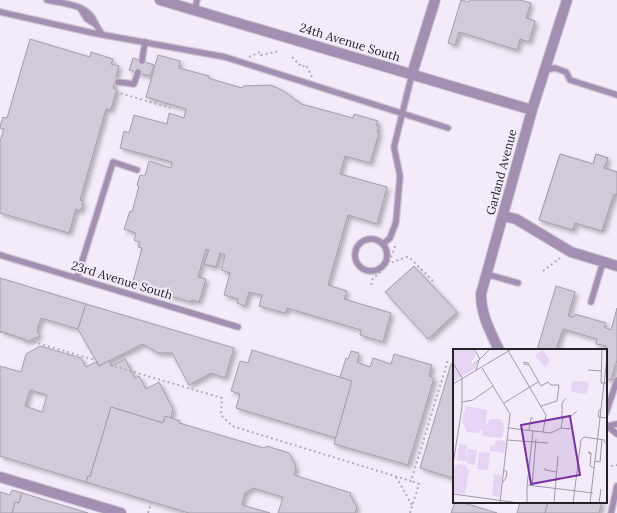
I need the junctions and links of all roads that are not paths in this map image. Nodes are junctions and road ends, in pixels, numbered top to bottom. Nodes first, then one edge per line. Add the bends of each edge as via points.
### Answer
1 (47, 0) edge
2 (160, 0) edge
3 (435, 0) edge
4 (567, 0) edge
5 (196, 5) edge
6 (0, 12) edge
7 (102, 34) junction
8 (146, 42) junction
9 (142, 61) dead end
10 (545, 70) junction
11 (138, 72) dead end
12 (412, 74) junction
13 (118, 82) dead end
14 (617, 95) edge
15 (532, 110) junction
16 (401, 113) junction
17 (448, 128) dead end
18 (137, 170) dead end
19 (503, 216) junction
20 (383, 244) junction
21 (0, 255) edge
22 (603, 262) junction
23 (617, 266) edge
24 (486, 274) junction
25 (77, 278) junction
26 (518, 283) dead end
27 (591, 302) dead end
28 (238, 327) dead end
29 (499, 349) edge
30 (617, 380) edge
31 (607, 410) edge
32 (617, 424) edge
33 (607, 426) edge
34 (617, 434) edge
35 (0, 476) edge
36 (617, 486) edge
37 (120, 513) edge
38 (611, 513) edge

1 - 7 lane via 80,8
2 - 5 street, 24th Avenue South
3 - 12 street
4 - 10 street, Garland Avenue
5 - 12 street, 24th Avenue South
6 - 7 lane
7 - 8 lane
8 - 9 lane
8 - 16 lane via 225,57
10 - 14 lane via 554,68 566,72 570,80
10 - 15 street, Garland Avenue
11 - 13 lane via 134,84
12 - 15 street, 24th Avenue South
12 - 16 lane
15 - 19 street, Garland Avenue
16 - 17 lane
16 - 20 lane via 394,147 400,176 396,222 390,238
18 - 25 lane via 113,162
19 - 22 street via 516,220 571,252
19 - 24 street, Garland Avenue
20 - 20 lane via 368,239 359,244 355,258 361,267 371,271 380,268 386,259
21 - 25 lane, 23rd Avenue South
22 - 23 street
22 - 27 lane
24 - 26 lane
24 - 29 street, Garland Avenue via 481,307
25 - 28 lane, 23rd Avenue South
30 - 31 lane
32 - 33 lane
33 - 34 lane
35 - 37 street
36 - 38 lane

